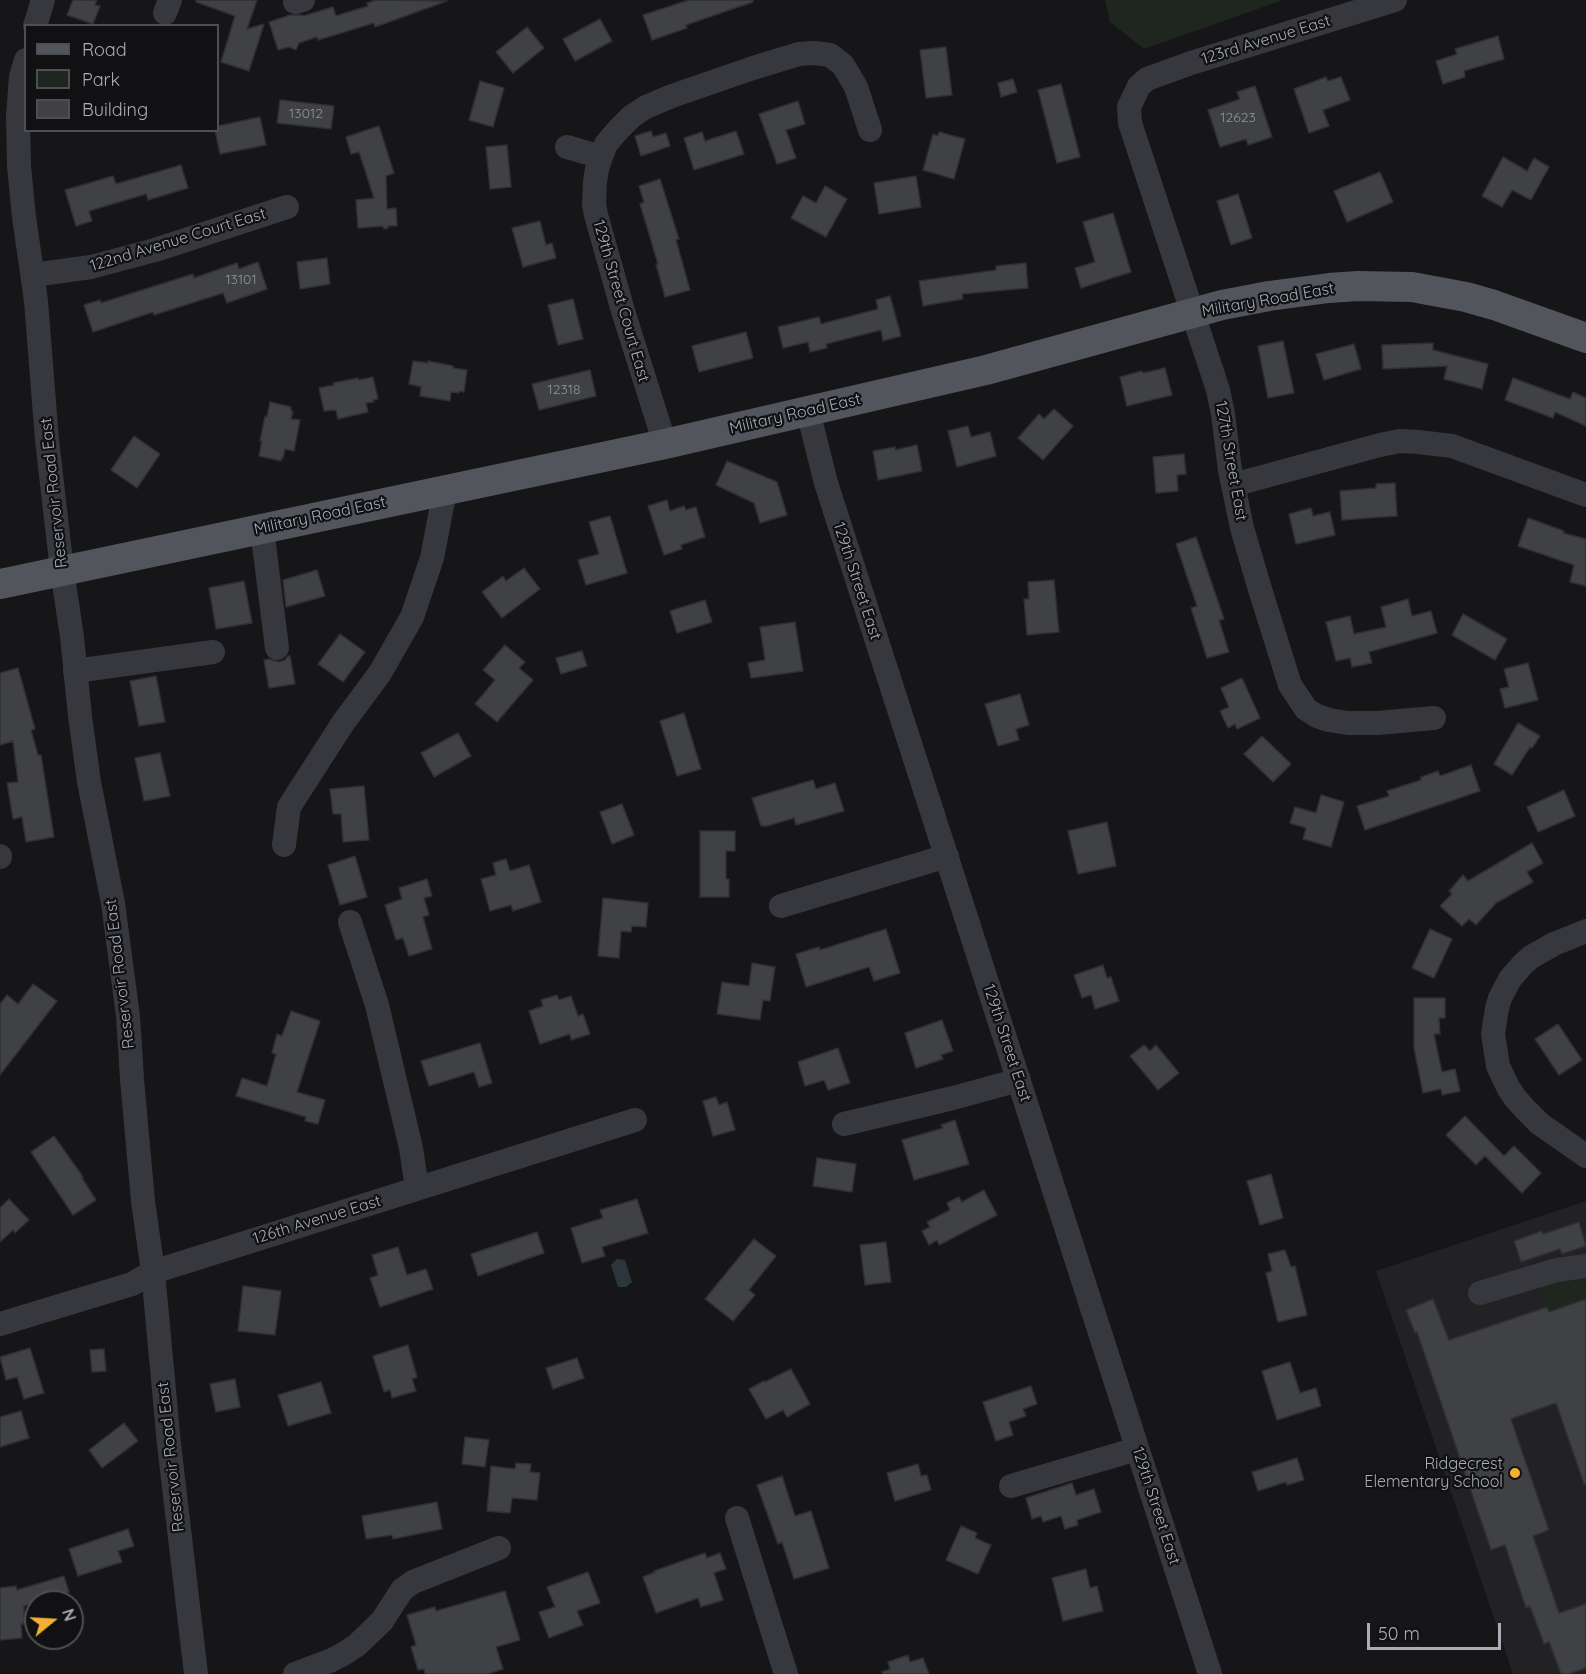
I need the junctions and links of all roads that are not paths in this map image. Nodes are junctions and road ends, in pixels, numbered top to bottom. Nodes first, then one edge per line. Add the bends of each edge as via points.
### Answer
1 (43, 0) edge
2 (1395, 0) edge
3 (36, 24) edge
4 (24, 67) edge
5 (1139, 86) joint
6 (870, 130) dead end
7 (567, 147) dead end
8 (601, 157) junction
9 (287, 207) dead end
10 (33, 275) junction
11 (1193, 314) junction
12 (1586, 338) edge
13 (808, 411) junction
14 (664, 444) junction
15 (1233, 485) junction
16 (445, 490) junction
17 (1586, 495) edge
18 (262, 529) junction
19 (62, 570) junction
20 (0, 584) edge
21 (277, 648) dead end
22 (213, 652) dead end
23 (75, 671) junction
24 (1434, 718) dead end
25 (284, 845) dead end
26 (947, 856) junction
27 (781, 906) dead end
28 (350, 922) dead end
29 (1586, 932) edge
30 (1019, 1080) junction
31 (635, 1120) dead end
32 (844, 1124) dead end
33 (1586, 1156) edge
34 (417, 1188) junction
35 (1586, 1266) edge
36 (153, 1272) junction
37 (1480, 1293) dead end
38 (0, 1324) edge
39 (1137, 1449) junction
40 (1011, 1486) dead end
41 (737, 1518) dead end
42 (498, 1548) dead end
43 (196, 1674) edge
44 (295, 1674) edge
45 (786, 1674) edge
46 (1210, 1674) edge

1 - 3 street
2 - 5 street, 123rd Avenue East via 1191,63 1147,79
4 - 10 street, Reservoir Road East via 18,116 19,166
5 - 11 street, 127th Street East via 1129,107 1130,123
6 - 8 street via 856,87 843,65 830,55 799,54 646,107 618,130
7 - 8 street
8 - 14 street, 129th Street Court East via 595,182 596,215
9 - 10 street, 122nd Avenue Court East via 155,250 91,267
10 - 19 street, Reservoir Road East
11 - 12 main road, Military Road East via 1222,305 1329,288 1412,287 1494,305
11 - 13 main road, Military Road East via 986,370
11 - 15 street, 127th Street East via 1218,390
13 - 14 main road, Military Road East
13 - 26 street, 129th Street East via 826,483
14 - 16 main road, Military Road East
15 - 17 street via 1400,441 1452,446
15 - 24 street, 127th Street East via 1258,586 1290,686 1306,708 1317,716 1348,723
16 - 18 main road, Military Road East
16 - 25 street via 432,558 412,617 380,673 289,807
18 - 19 main road, Military Road East
18 - 21 street
19 - 20 main road, Military Road East
19 - 23 street, Reservoir Road East
22 - 23 street
23 - 36 street, Reservoir Road East via 89,782 113,903 128,1016 143,1201
26 - 27 street
26 - 30 street, 129th Street East
28 - 34 street via 377,1005
29 - 33 street via 1554,944 1523,964 1504,988 1493,1034 1503,1078 1516,1099 1532,1116
30 - 32 street
30 - 39 street, 129th Street East
31 - 34 street, 126th Avenue East
34 - 36 street, 126th Avenue East
35 - 37 street via 1557,1270
36 - 38 street, 126th Avenue East via 132,1284
36 - 43 street, Reservoir Road East
39 - 40 street
39 - 46 street, 129th Street East
41 - 45 street
42 - 44 street via 413,1582 357,1645

